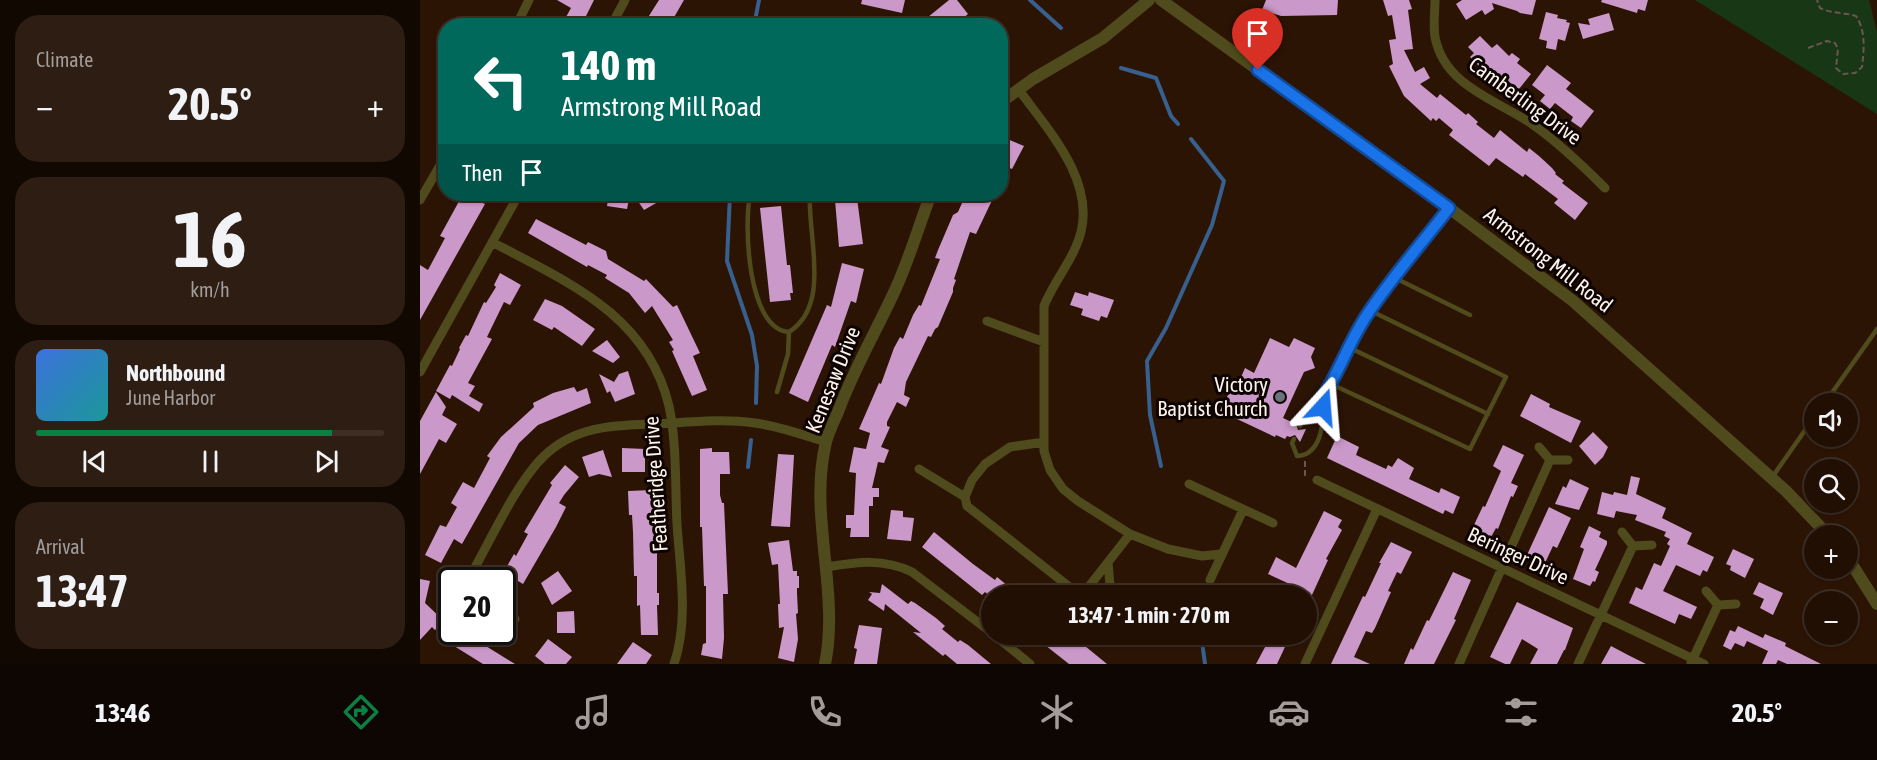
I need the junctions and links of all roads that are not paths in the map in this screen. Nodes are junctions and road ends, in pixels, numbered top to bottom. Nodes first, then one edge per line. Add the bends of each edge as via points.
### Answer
1 (529, 0) edge
2 (625, 0) edge
3 (1149, 0) edge
4 (1161, 0) edge
5 (1435, 0) edge
6 (520, 18) edge
7 (615, 18) edge
8 (1019, 90) junction
9 (1008, 98) edge
10 (438, 169) edge
11 (1605, 188) dead end
12 (420, 200) edge
13 (515, 201) edge
14 (748, 201) edge
15 (810, 201) edge
16 (928, 201) edge
17 (1449, 208) junction
18 (492, 242) junction
19 (1395, 278) junction
20 (1370, 310) junction
21 (1470, 315) dead end
22 (987, 321) dead end
23 (1877, 329) edge
24 (789, 332) junction
25 (1044, 342) junction
26 (1348, 346) junction
27 (420, 372) edge
28 (1331, 384) junction
29 (777, 392) dead end
30 (1832, 393) edge
31 (1322, 398) junction
32 (1488, 414) junction
33 (672, 423) junction
34 (1300, 426) dead end
35 (1804, 432) edge
36 (1294, 439) dead end
37 (826, 442) junction
38 (1044, 442) junction
39 (1539, 447) dead end
40 (1550, 460) junction
41 (1568, 460) dead end
42 (919, 469) dead end
43 (1771, 478) junction
44 (1317, 480) road end
45 (1189, 484) dead end
46 (964, 497) junction
47 (1377, 509) junction
48 (1243, 510) junction
49 (1274, 523) dead end
50 (1818, 525) edge
51 (1622, 532) dead end
52 (1130, 534) junction
53 (1652, 545) dead end
54 (1634, 546) junction
55 (1221, 554) junction
56 (1108, 563) junction
57 (477, 567) edge
58 (827, 567) junction
59 (1502, 568) junction
60 (1858, 574) edge
61 (1210, 580) dead end
62 (1110, 585) edge
63 (1707, 591) dead end
64 (1736, 604) dead end
65 (1877, 604) edge
66 (1718, 605) junction
67 (1601, 616) junction
68 (981, 625) edge
69 (1006, 645) edge
70 (1691, 661) edge
71 (674, 664) edge
72 (825, 664) edge
73 (1030, 664) edge
74 (1305, 664) edge
75 (1459, 664) edge
76 (1578, 664) edge
77 (1704, 664) edge

1 - 6 street
2 - 7 street
3 - 8 street via 1103,38
4 - 17 street, Armstrong Mill Road
5 - 11 street, Camberling Drive via 1438,48 1452,72 1470,88 1545,133
8 - 9 street
8 - 25 street via 1073,170 1082,197 1081,232 1044,306
10 - 12 street
13 - 18 street
14 - 24 lane via 753,285 770,324
15 - 24 lane via 812,300 807,315
16 - 37 street, Kenesaw Drive via 896,287 850,378
17 - 19 lane
17 - 43 street, Armstrong Mill Road via 1573,301
18 - 27 street
18 - 33 street, Featheridge Drive via 597,300 622,322 654,367
19 - 20 lane
19 - 21 lane
20 - 26 lane
20 - 32 lane via 1506,377
22 - 25 street
23 - 30 lane
24 - 29 lane via 788,354
25 - 38 street
26 - 28 lane
26 - 32 lane
28 - 31 lane
28 - 32 lane via 1470,449
31 - 34 lane via 1310,403
31 - 36 lane via 1322,430 1312,452 1297,456
33 - 37 street via 757,423
33 - 57 street via 598,427 559,443 521,486
33 - 71 street, Featheridge Drive via 682,627
35 - 43 lane
37 - 58 street, Kenesaw Drive via 820,487
38 - 46 street via 1010,447 985,464
38 - 52 street via 1050,470 1063,489
39 - 40 street
40 - 41 street
40 - 59 street
42 - 46 street
43 - 50 street, Armstrong Mill Road
44 - 47 street, Beringer Drive
45 - 48 street
46 - 56 street via 967,506 1072,589 1087,589
47 - 59 street, Beringer Drive
47 - 74 street
48 - 49 street
48 - 55 street
51 - 54 street
52 - 55 street via 1179,551 1202,556
52 - 56 street
53 - 54 street
54 - 67 street
55 - 61 street
56 - 62 street
58 - 68 street via 870,562 899,566
58 - 72 street, Kenesaw Drive via 830,632
59 - 67 street, Beringer Drive
59 - 75 street
60 - 65 street
63 - 66 street
64 - 66 street
66 - 70 street
67 - 70 street, Beringer Drive
67 - 76 street
69 - 73 street
70 - 77 street, Beringer Drive

